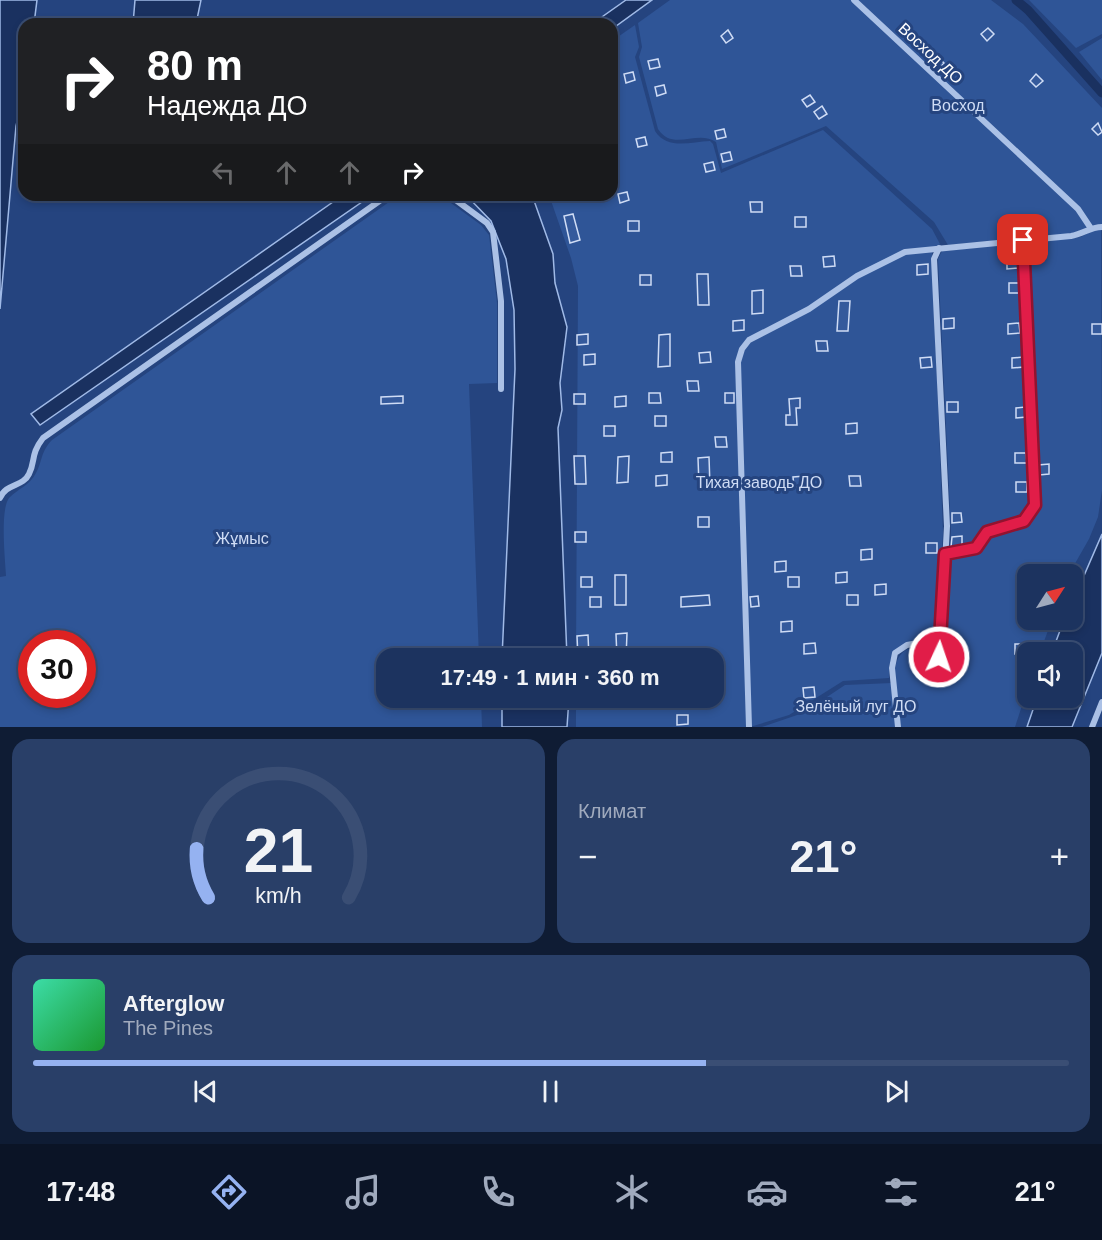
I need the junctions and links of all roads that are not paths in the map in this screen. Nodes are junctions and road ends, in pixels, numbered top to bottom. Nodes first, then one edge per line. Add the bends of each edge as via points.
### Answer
1 (854, 0) edge
2 (379, 201) edge
3 (457, 201) edge
4 (1090, 227) junction
5 (1102, 227) edge
6 (1023, 240) junction
7 (939, 248) junction
8 (501, 389) dead end
9 (0, 498) edge
10 (945, 554) junction
11 (940, 639) junction
12 (939, 674) dead end
13 (1102, 702) edge
14 (749, 727) edge
15 (898, 727) edge
16 (1092, 727) edge

1 - 4 street, Восход ДО via 1078,208
2 - 9 street via 43,438 34,450 29,474 20,483 9,486
3 - 8 street via 493,232 501,301
4 - 5 street
4 - 6 street via 1079,235
6 - 7 street
6 - 10 street via 1035,505 1024,521 987,532 976,548
7 - 10 street via 934,259 947,526
7 - 14 street via 905,252 866,271 809,309 749,340 742,349 738,362
10 - 11 street
11 - 12 street
11 - 15 street via 907,645 896,653 892,668
13 - 16 street

